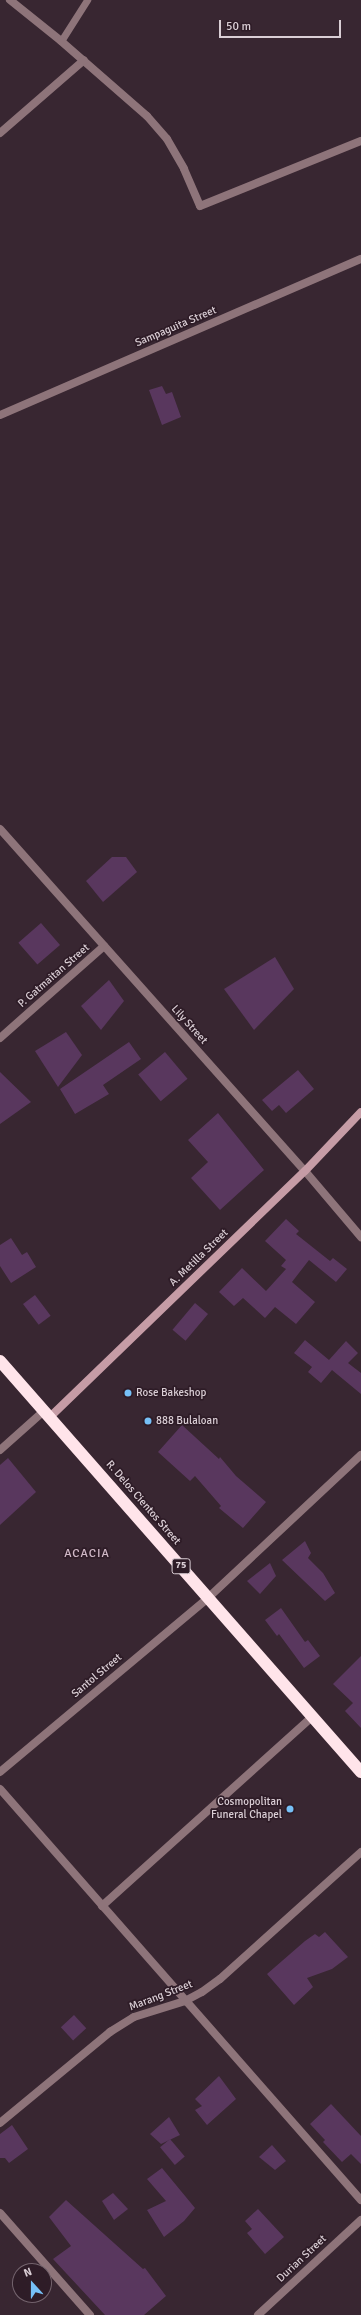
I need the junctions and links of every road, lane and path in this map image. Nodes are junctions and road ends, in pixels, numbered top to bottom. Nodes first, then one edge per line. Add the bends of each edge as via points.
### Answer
1 (10, 0) edge
2 (87, 0) edge
3 (61, 41) junction
4 (84, 60) junction
5 (0, 133) edge
6 (361, 140) edge
7 (361, 259) edge
8 (0, 415) edge
9 (0, 829) edge
10 (104, 946) junction
11 (0, 1038) edge
12 (361, 1112) edge
13 (305, 1171) junction
14 (361, 1237) edge
15 (0, 1361) edge
16 (47, 1414) junction
17 (0, 1450) edge
18 (361, 1455) edge
19 (209, 1597) junction
20 (313, 1716) junction
21 (0, 1772) edge
22 (361, 1772) edge
23 (0, 1789) edge
24 (361, 1852) edge
25 (102, 1906) junction
26 (185, 2001) junction
27 (0, 2123) edge
28 (361, 2200) edge
29 (0, 2213) edge
30 (361, 2220) edge
31 (90, 2315) edge
32 (258, 2315) edge

1 - 3 street
2 - 3 lane
3 - 4 street
4 - 5 street
4 - 6 street via 148,116 167,139 200,206
7 - 8 street, Sampaguita Street
9 - 10 street, Lily Street
10 - 11 street, P. Gatmaitan Street
10 - 13 street, Lily Street
12 - 13 main road, A. Metilla Street
13 - 14 street, Lily Street
13 - 16 main road, A. Metilla Street
15 - 16 highway, R. Delos Cientos Street / 75
16 - 17 street
16 - 19 highway, R. Delos Cientos Street / 75
18 - 19 street, Santol Street
19 - 20 highway, R. Delos Cientos Street / 75
19 - 21 street, Santol Street
20 - 22 highway, R. Delos Cientos Street / 75
20 - 25 street
23 - 25 street
24 - 26 street, Marang Street via 237,1965 202,1992
25 - 26 street
26 - 27 street, Marang Street via 134,2017 110,2032
26 - 28 street
29 - 31 street
30 - 32 street, Durian Street

